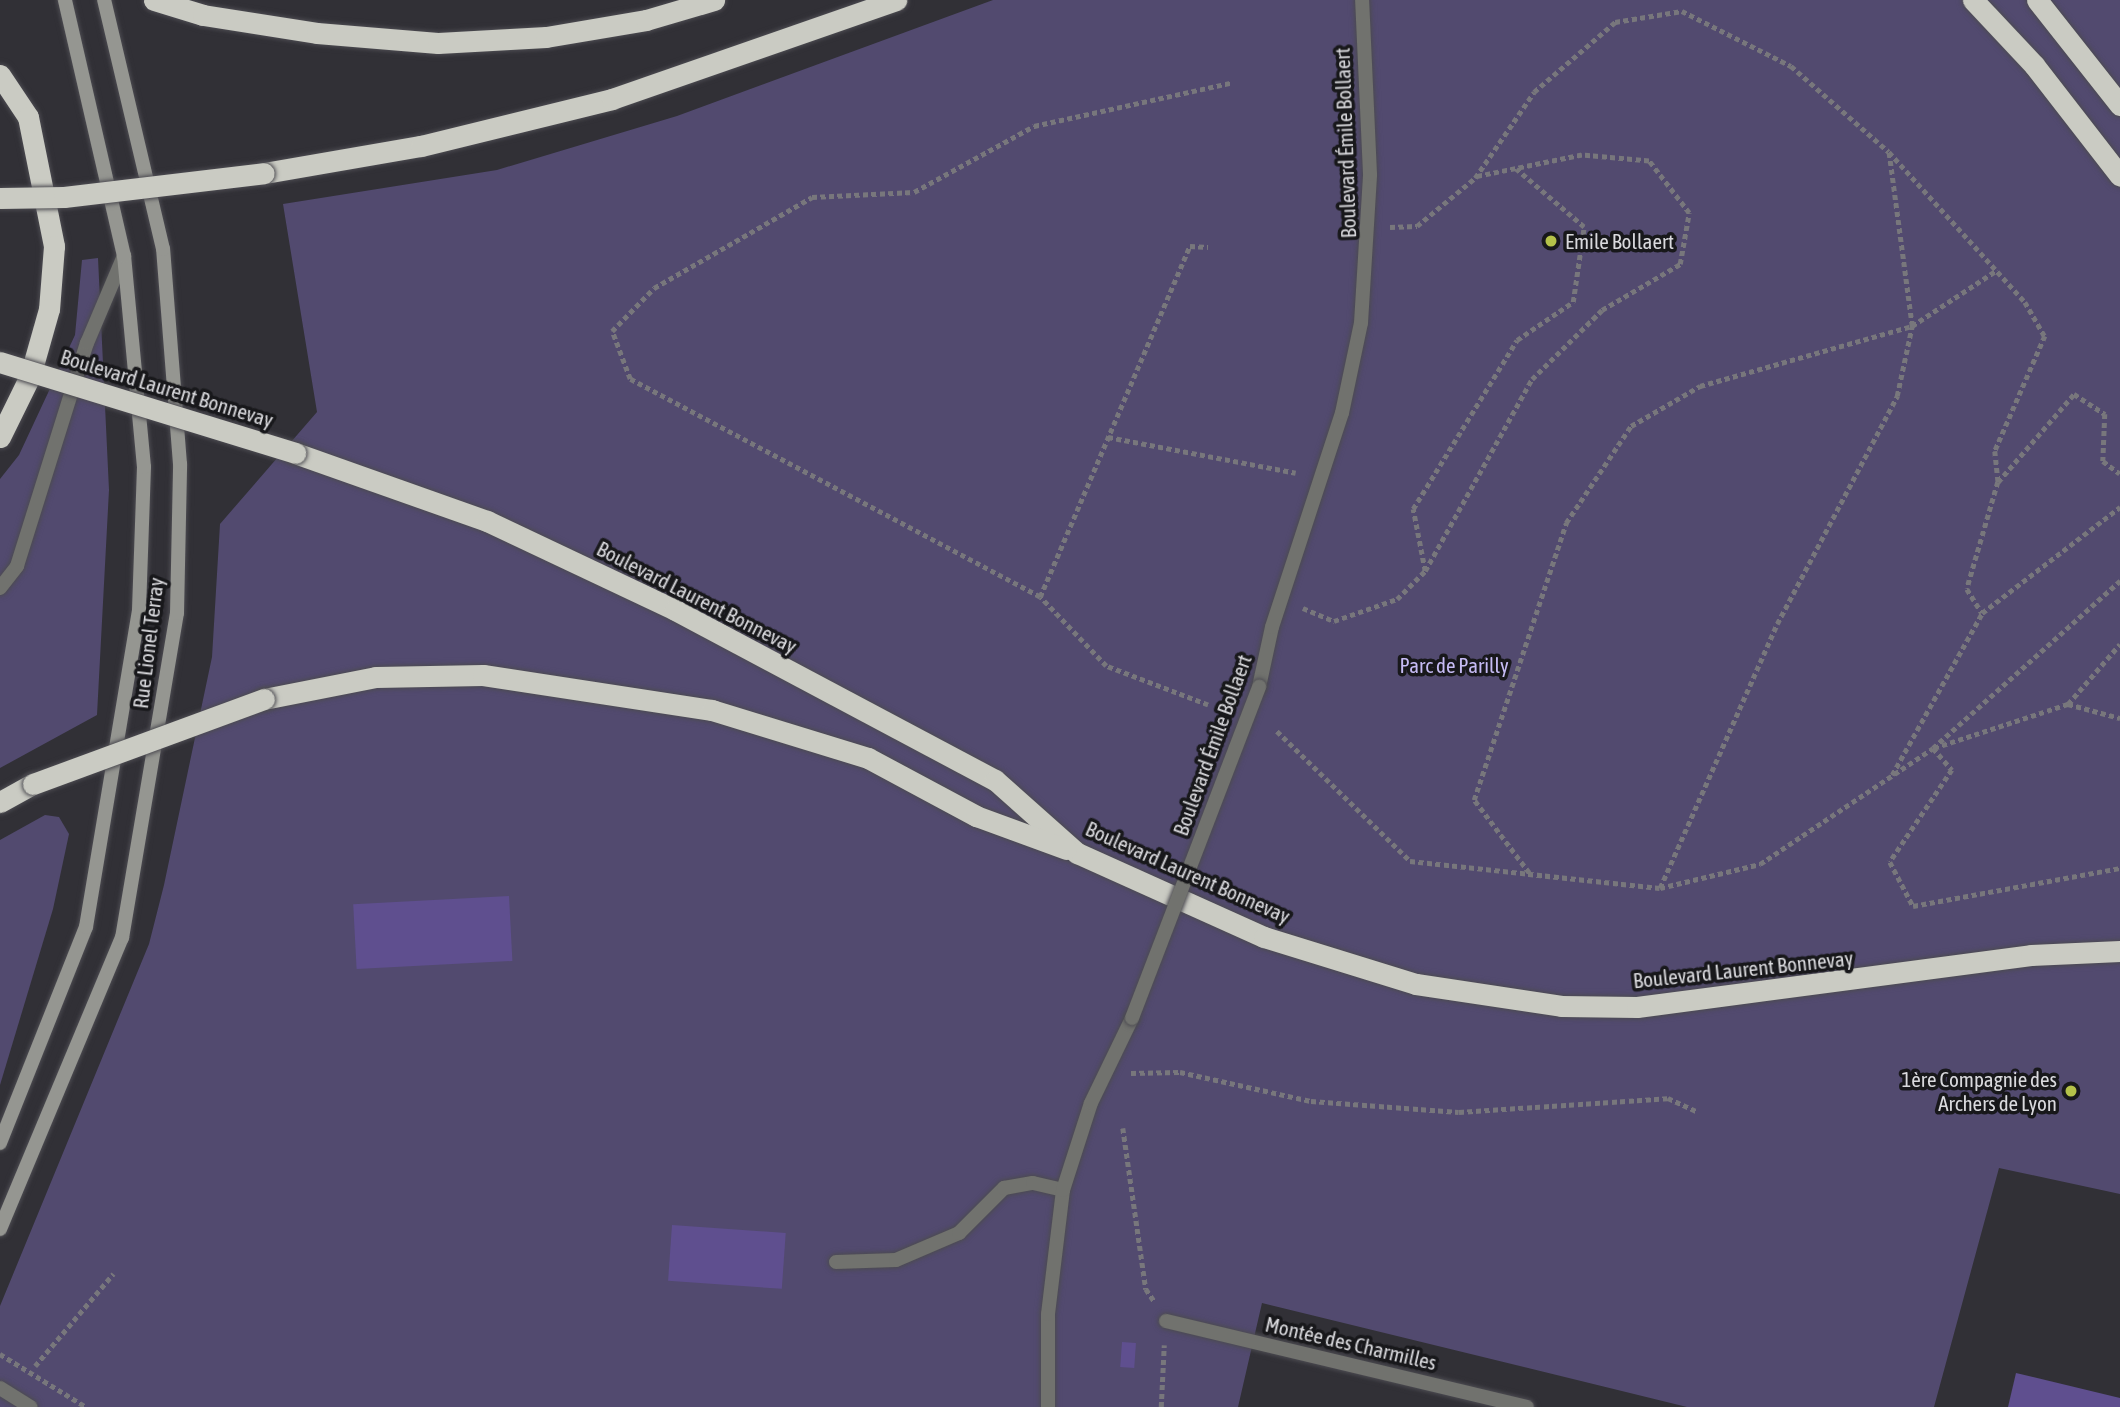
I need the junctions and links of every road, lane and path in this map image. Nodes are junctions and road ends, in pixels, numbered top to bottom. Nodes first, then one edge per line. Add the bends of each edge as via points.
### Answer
1 (65, 0) edge
2 (104, 0) edge
3 (153, 0) edge
4 (715, 0) edge
5 (896, 0) edge
6 (1362, 0) edge
7 (1973, 0) edge
8 (2037, 0) edge
9 (0, 75) edge
10 (1230, 82) dead end
11 (2120, 105) edge
12 (1888, 152) junction
13 (1515, 169) junction
14 (2120, 176) edge
15 (1475, 178) junction
16 (0, 198) edge
17 (1370, 227) junction
18 (1208, 247) dead end
19 (124, 256) junction
20 (1997, 270) junction
21 (1912, 326) junction
22 (0, 362) edge
23 (0, 437) edge
24 (1108, 437) junction
25 (1306, 461) dead end
26 (1302, 474) junction
27 (2120, 474) edge
28 (1998, 482) junction
29 (1298, 486) dead end
30 (2120, 507) edge
31 (1425, 572) junction
32 (2120, 581) edge
33 (0, 588) edge
34 (1040, 597) junction
35 (1280, 599) junction
36 (1982, 613) junction
37 (2120, 644) edge
38 (2068, 704) junction
39 (1208, 705) dead end
40 (2120, 718) edge
41 (1277, 731) dead end
42 (1933, 748) junction
43 (1891, 776) junction
44 (0, 802) edge
45 (1077, 853) junction
46 (2120, 868) edge
47 (1530, 874) junction
48 (1660, 888) junction
49 (2120, 951) edge
50 (1125, 1083) dead end
51 (1696, 1111) dead end
52 (1123, 1128) dead end
53 (0, 1143) edge
54 (1063, 1190) junction
55 (0, 1229) edge
56 (836, 1262) dead end
57 (113, 1274) dead end
58 (1166, 1321) junction
59 (0, 1354) edge
60 (35, 1366) dead end
61 (0, 1388) edge
62 (30, 1407) edge
63 (86, 1407) edge
64 (1048, 1407) edge
65 (1161, 1407) edge
66 (1527, 1407) edge

1 - 19 main road, Rue Lionel Terray
2 - 55 main road, Rue Lionel Terray via 163,249 180,464 177,613 122,938
3 - 4 highway via 203,15 438,43 546,37 646,20
5 - 16 highway, bridge via 612,99 421,146 264,173 64,197
6 - 17 street, Boulevard Émile Bollaert
7 - 14 highway via 2034,65
8 - 11 highway
9 - 23 highway via 28,117 54,246 49,309 30,376
10 - 34 path via 1034,127 914,192 812,197 654,288 612,331 630,379
12 - 15 path via 1791,66 1682,11 1615,22 1534,92
12 - 20 path
12 - 21 path
13 - 15 path
13 - 31 path via 1584,227 1573,302 1517,340 1413,509
13 - 31 path via 1583,155 1649,161 1689,213 1679,264 1602,310 1532,379
15 - 17 path via 1417,226
17 - 35 street, Boulevard Émile Bollaert via 1361,323 1342,413
18 - 24 path via 1190,246
19 - 33 street via 87,343 18,566
19 - 53 main road, Rue Lionel Terray via 144,467 139,610 86,927
20 - 21 path
20 - 28 path via 2045,336 1995,451
21 - 47 path via 1700,386 1631,426 1566,523 1474,800
21 - 48 path via 1897,396 1777,624
22 - 45 highway, Boulevard Laurent Bonnevay, bridge via 295,453 487,521 675,610 995,780
24 - 26 path
24 - 34 path
25 - 26 path
26 - 29 path
27 - 28 path via 2103,461 2105,414 2074,394
28 - 36 path via 1967,589
30 - 36 path
31 - 35 path via 1397,599 1334,621
32 - 42 path
34 - 39 path via 1107,666
35 - 54 street, Boulevard Émile Bollaert, bridge via 1259,687 1132,1018 1091,1103
36 - 43 path
37 - 38 path
38 - 40 path
38 - 42 path
41 - 47 path via 1410,861
42 - 43 path
42 - 46 path via 1952,770 1890,862 1913,906
43 - 48 path via 1759,864
44 - 45 highway, bridge via 33,784 264,699 376,677 483,675 712,710 868,758 976,816
45 - 49 highway, Boulevard Laurent Bonnevay via 1264,937 1416,984 1561,1006 1637,1007 1776,993 2031,955
47 - 48 path
50 - 51 path via 1129,1073 1180,1072 1311,1101 1460,1112 1668,1098
52 - 58 path via 1146,1289
54 - 56 street via 1033,1183 1004,1188 959,1233 896,1260
54 - 64 street, Boulevard Émile Bollaert via 1048,1314
57 - 60 path
58 - 65 path
58 - 66 street, Montée des Charmilles
59 - 63 path
61 - 62 street

